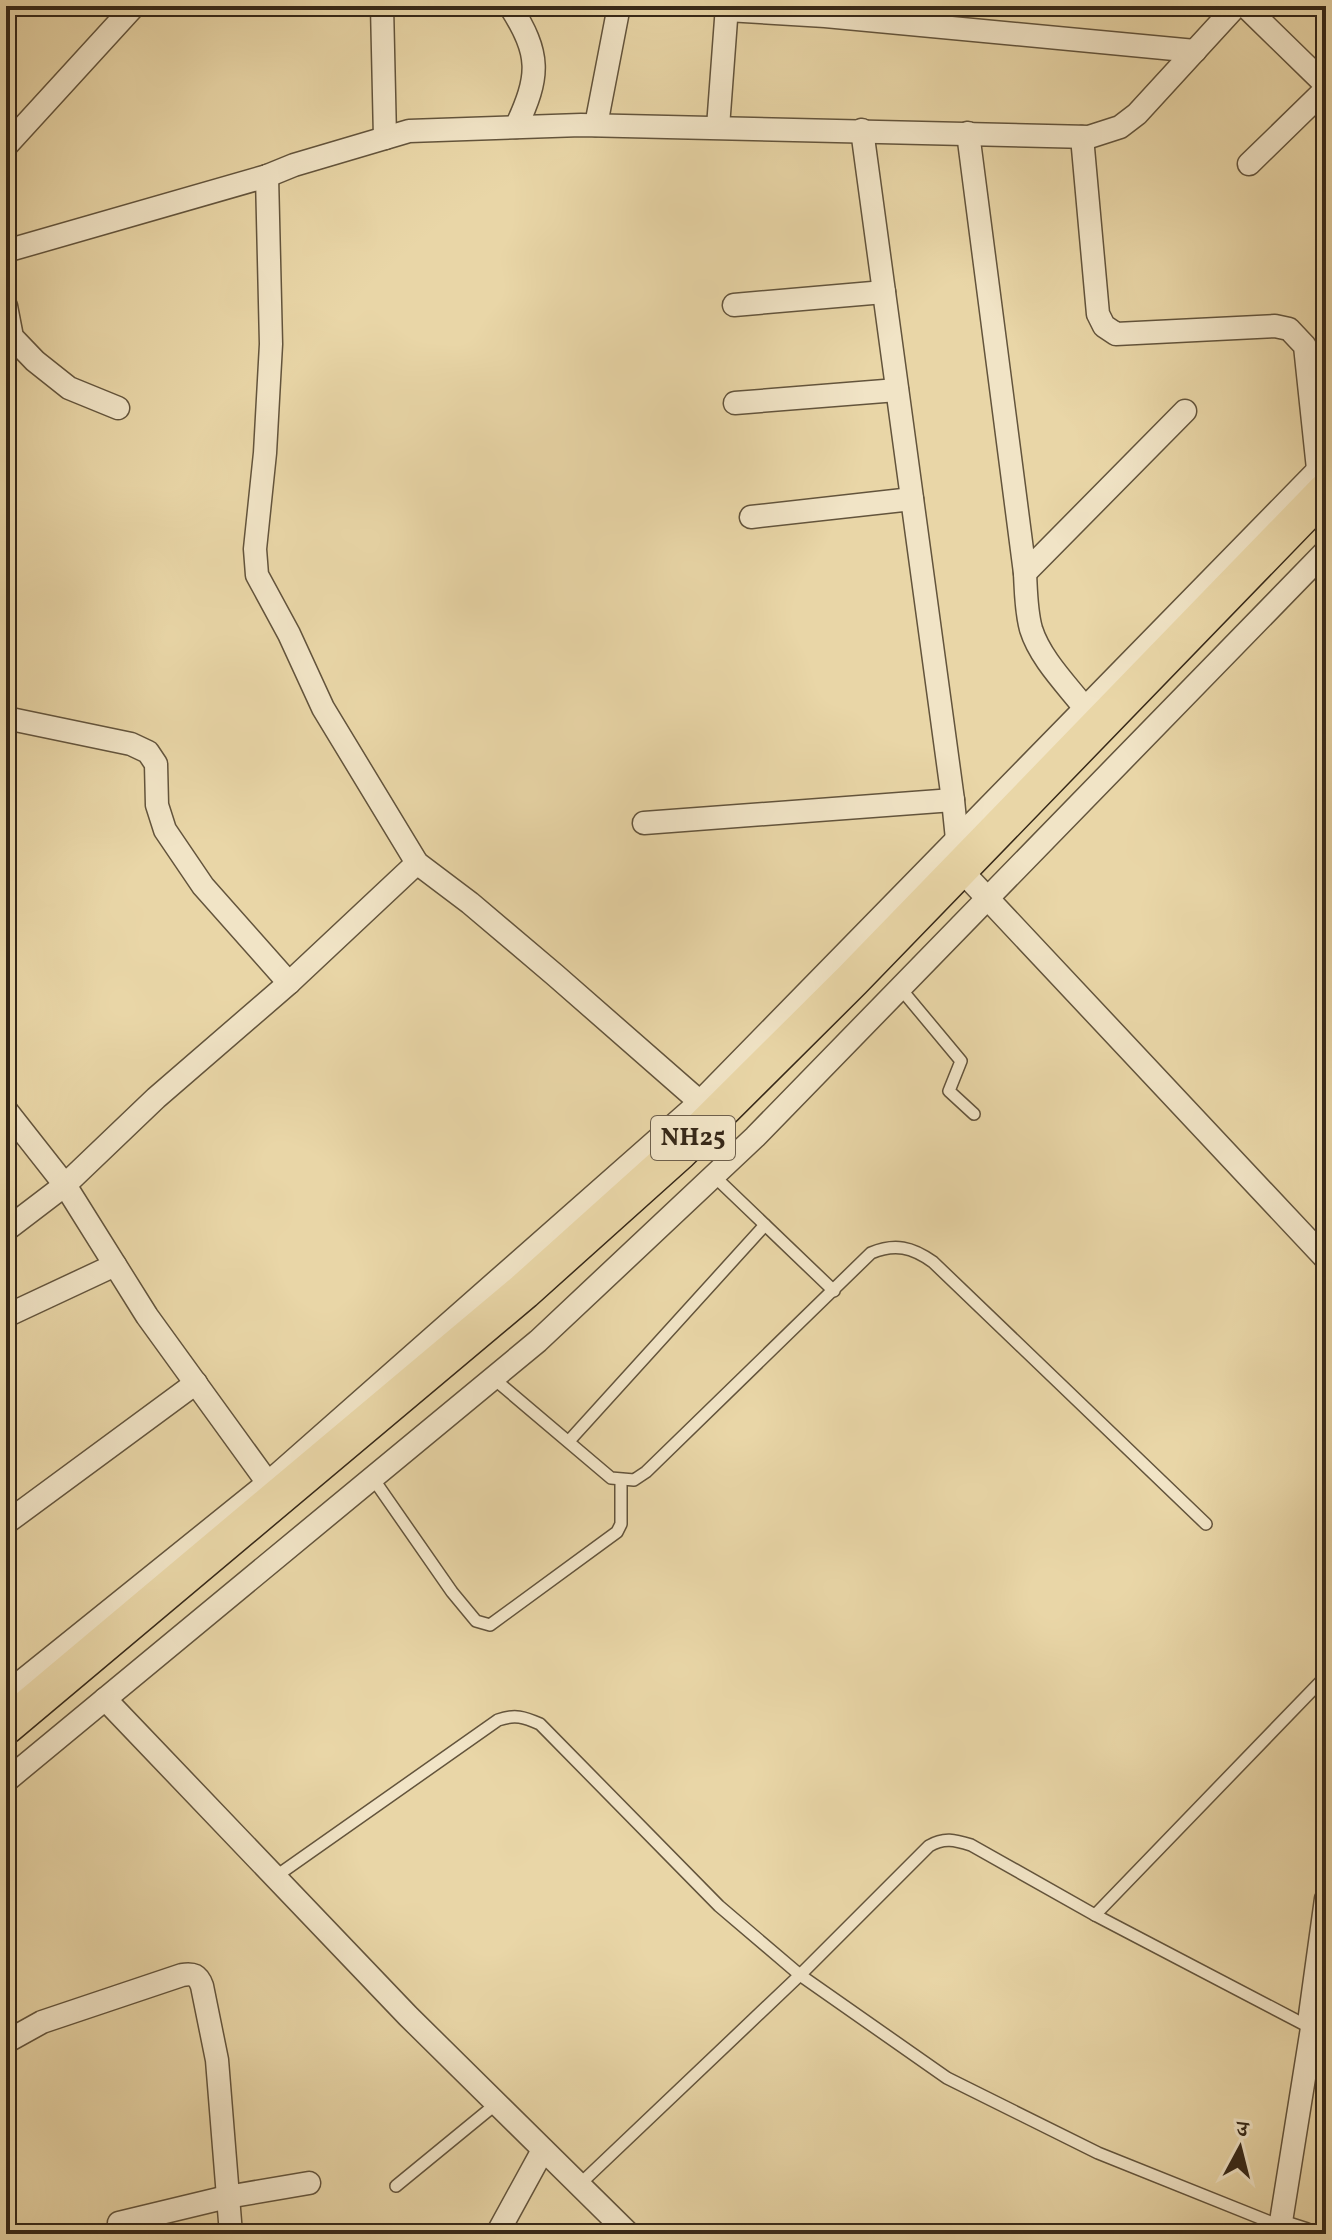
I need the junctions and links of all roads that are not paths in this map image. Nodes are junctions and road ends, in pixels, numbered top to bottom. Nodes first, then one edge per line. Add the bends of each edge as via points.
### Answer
1 (134, 6) edge
2 (382, 6) edge
3 (510, 6) edge
4 (619, 6) edge
5 (1236, 6) edge
6 (1245, 6) edge
7 (727, 8) edge
8 (826, 11) edge
9 (945, 16) edge
10 (1195, 51) junction
11 (1326, 87) edge
12 (596, 125) junction
13 (516, 127) junction
14 (718, 127) junction
15 (862, 130) junction
16 (968, 133) junction
17 (1082, 137) junction
18 (385, 138) junction
19 (6, 146) edge
20 (1249, 164) dead end
21 (267, 176) junction
22 (6, 251) edge
23 (884, 292) junction
24 (734, 305) dead end
25 (6, 306) edge
26 (897, 390) junction
27 (735, 403) dead end
28 (118, 408) dead end
29 (1185, 411) dead end
30 (1323, 474) edge
31 (912, 499) junction
32 (751, 517) dead end
33 (1326, 523) edge
34 (1326, 551) edge
35 (1025, 573) junction
36 (1084, 707) junction
37 (6, 718) edge
38 (953, 800) junction
39 (644, 823) dead end
40 (417, 863) junction
41 (971, 873) junction
42 (289, 983) junction
43 (901, 989) junction
44 (700, 1102) junction
45 (6, 1110) edge
46 (974, 1114) dead end
47 (714, 1176) junction
48 (65, 1185) junction
49 (765, 1225) junction
50 (6, 1230) edge
51 (1326, 1259) edge
52 (115, 1265) junction
53 (834, 1291) junction
54 (6, 1316) edge
55 (493, 1378) junction
56 (196, 1383) junction
57 (569, 1441) junction
58 (372, 1477) junction
59 (621, 1481) junction
60 (268, 1483) junction
61 (6, 1523) edge
62 (1206, 1524) dead end
63 (1326, 1676) edge
64 (6, 1694) edge
65 (105, 1699) junction
66 (6, 1726) edge
67 (6, 1755) edge
68 (6, 1781) edge
69 (275, 1877) junction
70 (1326, 1899) edge
71 (1095, 1915) junction
72 (800, 1975) junction
73 (1316, 2021) edge
74 (6, 2042) edge
75 (496, 2104) junction
76 (543, 2150) junction
77 (309, 2183) dead end
78 (579, 2185) junction
79 (396, 2186) dead end
80 (227, 2197) junction
81 (119, 2223) dead end
82 (1280, 2230) edge
83 (231, 2234) edge
84 (497, 2234) edge
85 (629, 2234) edge
86 (1305, 2234) edge

1 - 19 street
2 - 18 street
3 - 13 street via 530,43 534,68 531,95
4 - 12 street
5 - 10 street
6 - 11 street
7 - 8 street
7 - 14 street
8 - 9 street
9 - 10 street
10 - 17 street via 1120,127
11 - 20 street
12 - 13 street
12 - 14 street
13 - 18 street via 409,131
14 - 15 street
15 - 16 street
15 - 23 street
16 - 17 street
16 - 35 street
17 - 30 street via 1098,314 1104,326 1116,334 1289,329 1305,346
18 - 21 street
21 - 22 street
21 - 40 street via 271,344 257,575 323,708
23 - 24 street
23 - 26 street
25 - 28 street via 12,337 26,353 69,388
26 - 27 street
26 - 31 street
29 - 35 street
30 - 36 street
30 - 41 highway, NH25
31 - 32 street
31 - 38 street
33 - 41 highway, NH25
34 - 41 street
35 - 36 street via 1032,633
36 - 41 street
37 - 42 street via 148,752 156,764 157,805 165,830 203,886
38 - 39 street
38 - 41 street
40 - 42 street
40 - 44 street
41 - 43 street
41 - 44 street
41 - 51 street
41 - 66 highway, NH25 via 535,1281
41 - 67 highway, NH25 via 815,1050 694,1168 517,1326
42 - 48 street
43 - 46 lane via 961,1061 949,1091
43 - 47 street
44 - 60 street
45 - 48 street
47 - 49 lane
47 - 55 street
48 - 50 street
48 - 52 street
49 - 53 lane
49 - 57 lane
52 - 54 street
52 - 56 street
53 - 59 lane via 646,1472
53 - 62 lane via 871,1253 884,1248 916,1250
55 - 57 lane
55 - 58 street
56 - 60 street
56 - 61 street
57 - 59 lane
58 - 59 lane via 452,1592 476,1621 490,1625 617,1532
58 - 65 street
60 - 64 street
63 - 71 lane
65 - 68 street
65 - 69 street
69 - 72 lane via 498,1720 523,1717 540,1724 719,1906
69 - 75 street
70 - 73 street
71 - 72 lane via 971,1845 939,1840
71 - 73 lane
72 - 78 lane
72 - 82 lane via 947,2078 1098,2153
73 - 82 street
74 - 80 street via 42,2022 182,1975 197,1976 217,2060
75 - 76 street
75 - 79 lane
76 - 78 street
76 - 84 street
77 - 80 street
78 - 85 street
80 - 81 street
80 - 83 street
82 - 86 street

